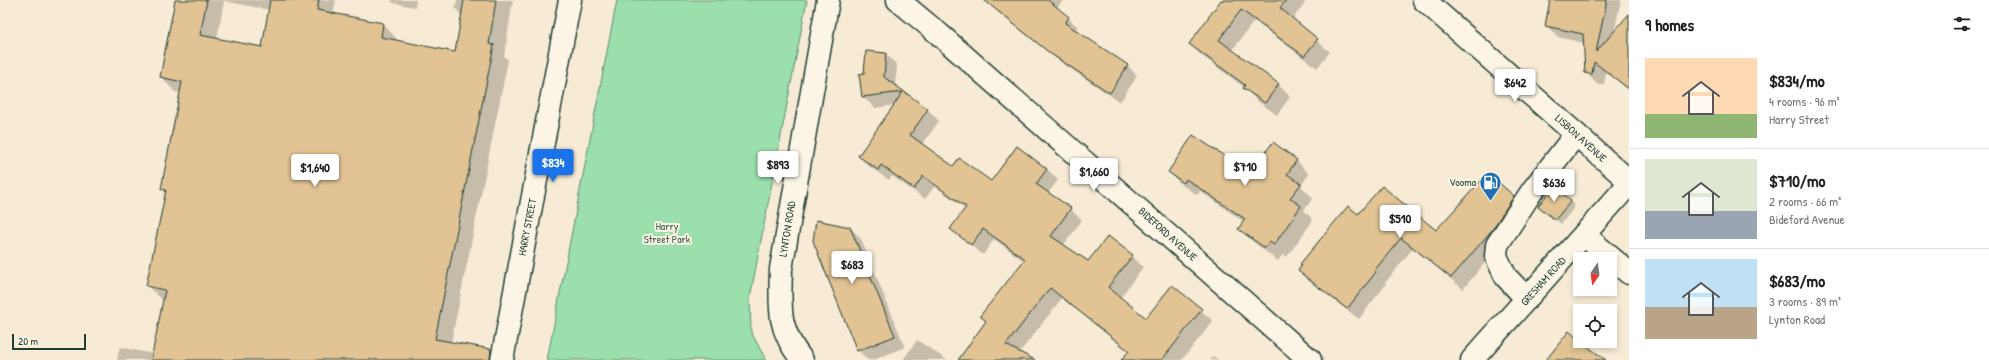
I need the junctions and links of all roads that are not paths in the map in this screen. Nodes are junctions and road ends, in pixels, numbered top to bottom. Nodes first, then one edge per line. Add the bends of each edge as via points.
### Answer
1 (570, 0) edge
2 (828, 0) edge
3 (898, 0) edge
4 (1424, 0) edge
5 (1576, 134) junction
6 (1629, 183) edge
7 (1584, 235) junction
8 (1629, 273) edge
9 (1526, 299) junction
10 (502, 360) edge
11 (802, 360) edge
12 (1310, 360) edge
13 (1472, 360) edge

1 - 10 street, HARRY STREET
2 - 11 street, LYNTON ROAD via 781,269 780,313 783,328 787,339
3 - 12 street, BIDEFORD AVENUE via 963,54
4 - 5 street, LISBON AVENUE
5 - 6 street, LISBON AVENUE
5 - 9 street via 1532,191 1497,245 1496,256 1506,277
6 - 7 street, GRESHAM ROAD
7 - 8 street
7 - 9 street, GRESHAM ROAD
9 - 13 street, GRESHAM ROAD

